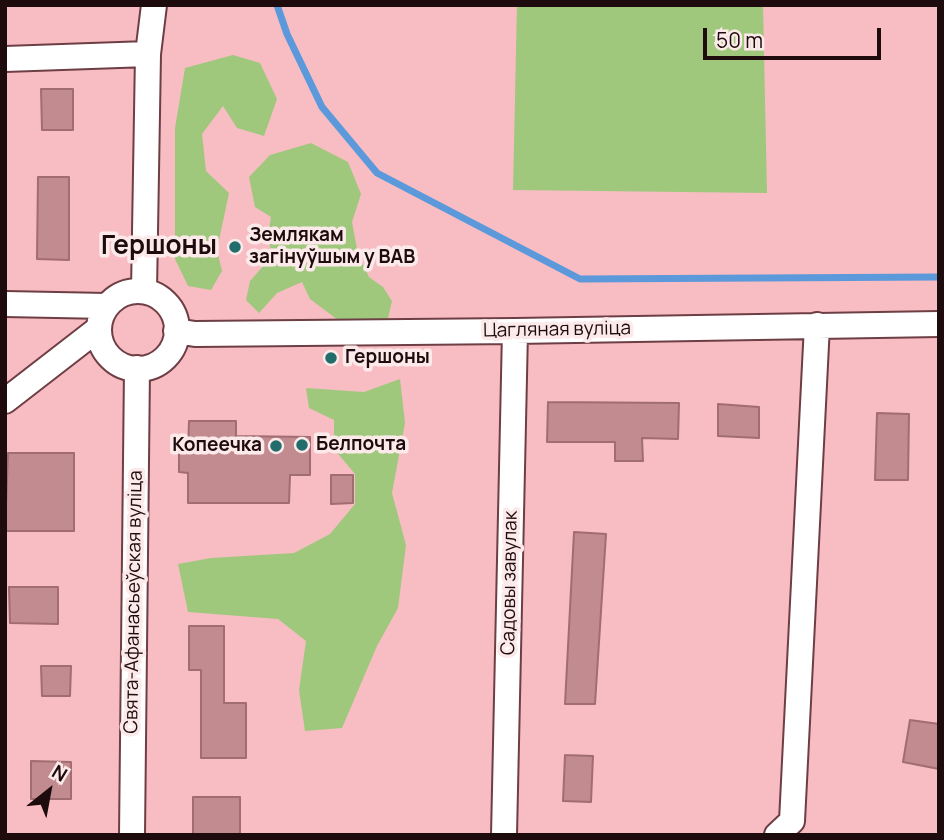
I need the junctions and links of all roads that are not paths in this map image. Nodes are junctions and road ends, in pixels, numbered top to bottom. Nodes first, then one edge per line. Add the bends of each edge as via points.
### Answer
1 (154, 5) edge
2 (148, 54) junction
3 (5, 59) edge
4 (144, 291) junction
5 (5, 304) edge
6 (103, 317) junction
7 (939, 324) edge
8 (817, 326) junction
9 (176, 331) junction
10 (515, 331) junction
11 (137, 369) junction
12 (5, 401) edge
13 (132, 835) edge
14 (504, 835) edge
15 (777, 835) edge

1 - 2 street
2 - 3 street
2 - 4 street
4 - 6 street via 126,292
4 - 9 street via 169,308
5 - 6 street
6 - 11 street via 100,341 114,360
6 - 12 street
7 - 8 street, Цагляная вуліца
8 - 10 street, Цагляная вуліца
8 - 15 street via 792,821
9 - 10 street, Цагляная вуліца
9 - 11 street via 169,353
10 - 14 street, Садовы завулак
11 - 13 street, Свята-Афанасьеўская вуліца

